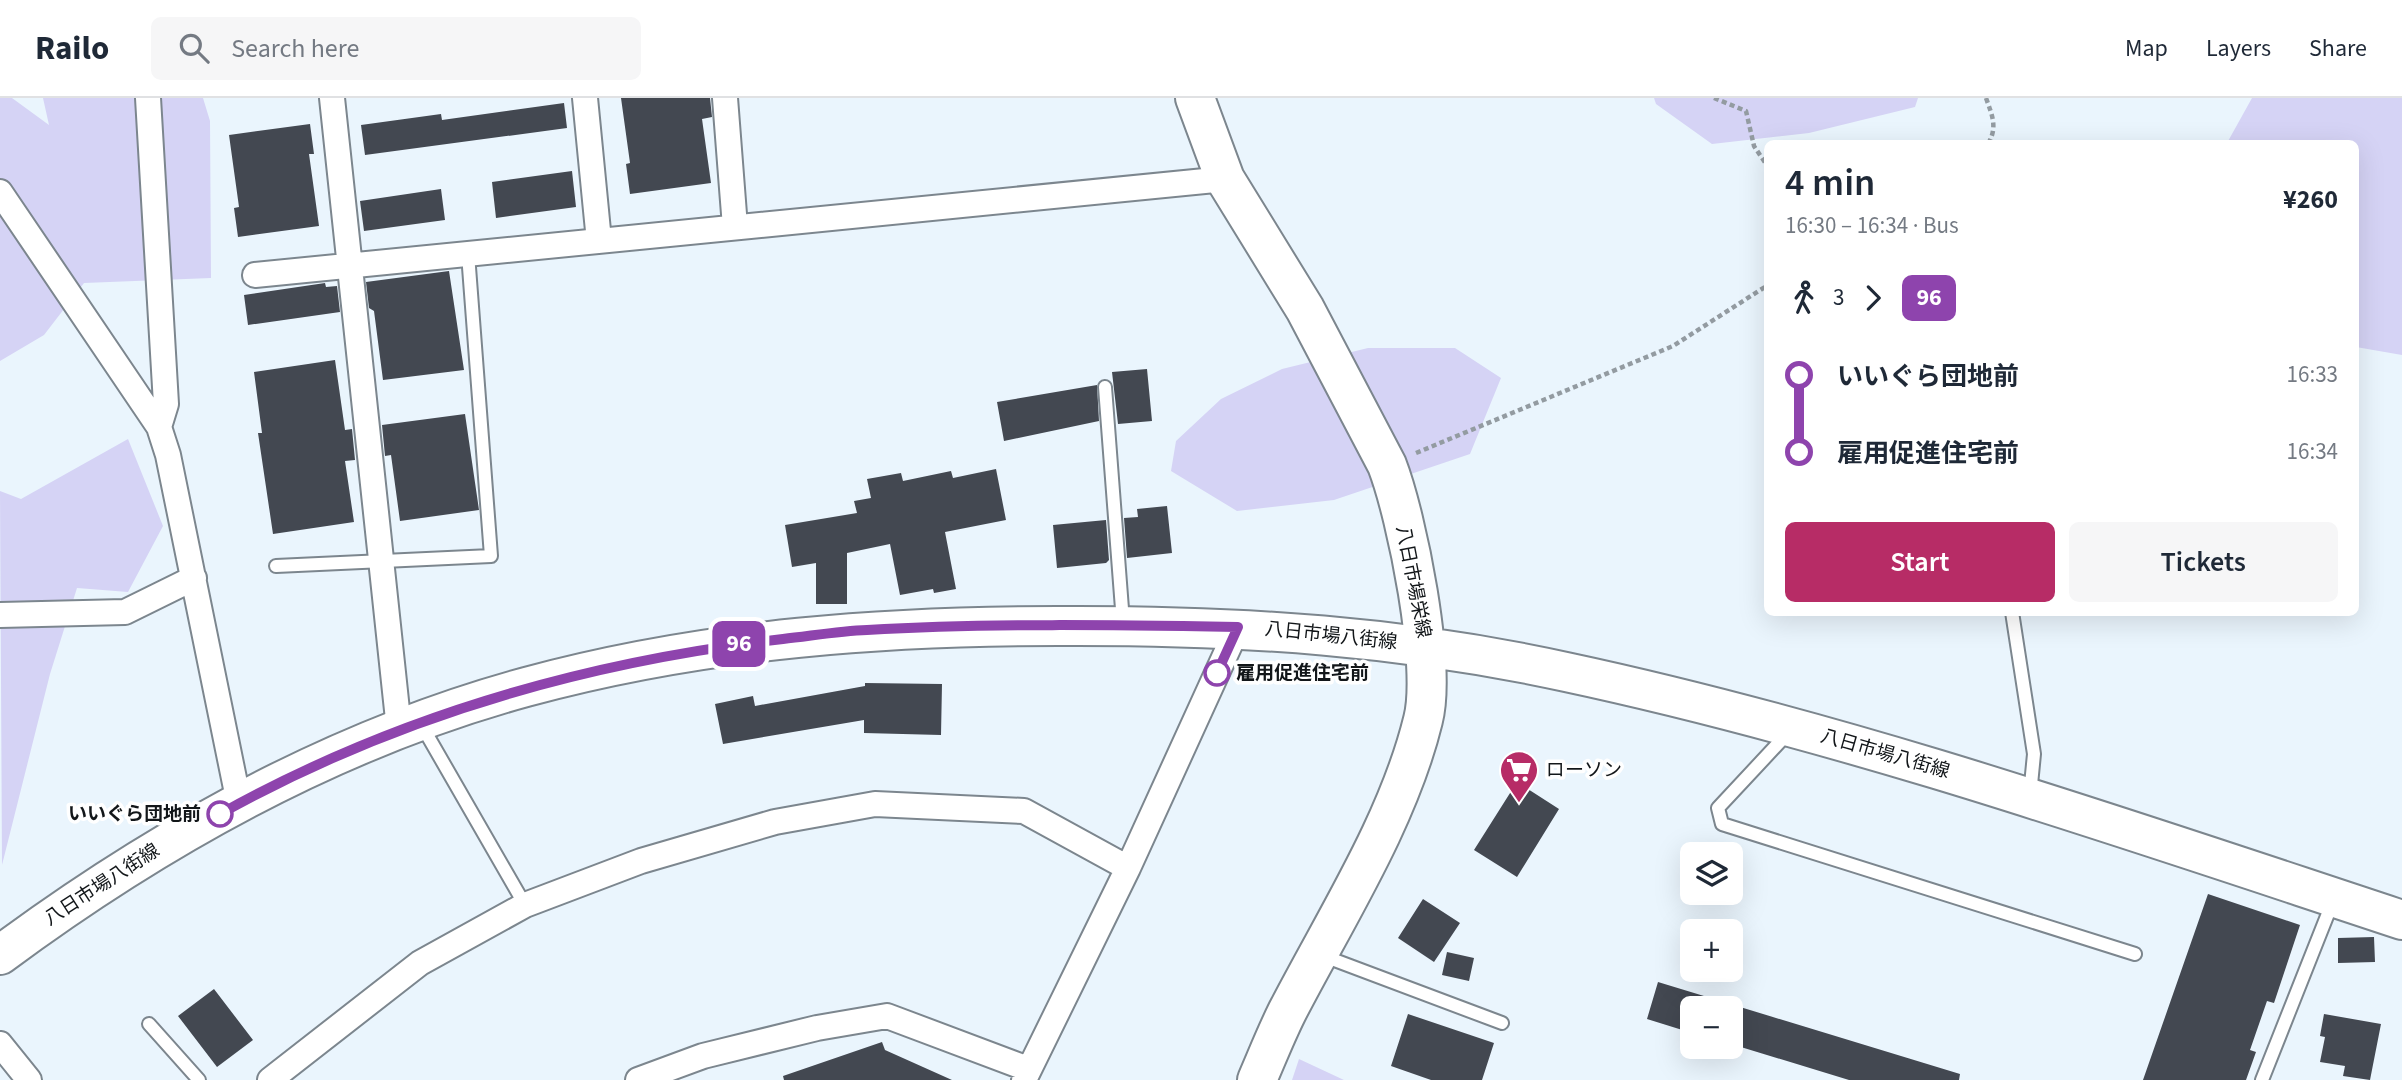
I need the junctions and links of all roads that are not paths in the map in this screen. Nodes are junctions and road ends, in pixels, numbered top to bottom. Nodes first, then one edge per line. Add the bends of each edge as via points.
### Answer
1 (148, 98) edge
2 (332, 98) edge
3 (585, 98) edge
4 (725, 98) edge
5 (1195, 98) edge
6 (1225, 179) junction
7 (0, 192) edge
8 (735, 227) junction
9 (599, 241) junction
10 (468, 254) junction
11 (350, 265) junction
12 (255, 275) dead end
13 (1105, 387) dead end
14 (159, 427) junction
15 (383, 562) junction
16 (276, 566) dead end
17 (194, 578) junction
18 (0, 615) edge
19 (2013, 616) edge
20 (1123, 626) junction
21 (1238, 627) junction
22 (1425, 647) junction
23 (410, 726) junction
24 (1794, 727) junction
25 (2029, 799) junction
26 (239, 803) junction
27 (1128, 868) junction
28 (2334, 897) junction
29 (525, 905) junction
30 (2402, 920) edge
31 (1318, 954) junction
32 (2135, 954) dead end
33 (0, 955) edge
34 (1502, 1023) dead end
35 (149, 1024) dead end
36 (0, 1044) edge
37 (1026, 1074) edge
38 (29, 1080) edge
39 (199, 1080) edge
40 (270, 1080) edge
41 (638, 1080) edge
42 (1258, 1080) edge
43 (2262, 1080) edge

1 - 14 street via 166,404
2 - 11 street
3 - 9 street
4 - 8 street
5 - 6 main road, 八日市場栄線
6 - 8 street
6 - 22 main road, 八日市場栄線 via 1305,309 1387,465 1412,561
7 - 14 street
8 - 9 street
9 - 10 street
10 - 11 street
10 - 15 lane via 491,556
11 - 12 street
11 - 15 street
13 - 20 lane
14 - 17 street
15 - 16 lane
15 - 23 street
17 - 18 street via 125,611
17 - 26 street
19 - 25 lane via 2034,754
20 - 21 main road, 八日市場八街線
20 - 23 main road, 八日市場八街線 via 864,630 741,644 523,687
21 - 22 main road, 八日市場八街線
21 - 27 street
22 - 24 main road, 八日市場八街線 via 1562,671
22 - 31 main road, 八日市場栄線 via 1424,718 1387,822
23 - 26 main road, 八日市場八街線 via 316,764
23 - 29 lane
24 - 25 main road, 八日市場八街線
24 - 32 lane via 1718,808 1721,824
25 - 28 main road, 八日市場八街線
26 - 33 main road, 八日市場八街線 via 155,849
27 - 29 street via 1024,811 875,804 775,822 655,857
27 - 37 street
28 - 30 main road, 八日市場八街線
28 - 43 lane
29 - 40 street via 420,963
31 - 34 lane
31 - 42 main road, 八日市場栄線
35 - 39 lane
36 - 38 street
37 - 41 street via 887,1016 703,1056

